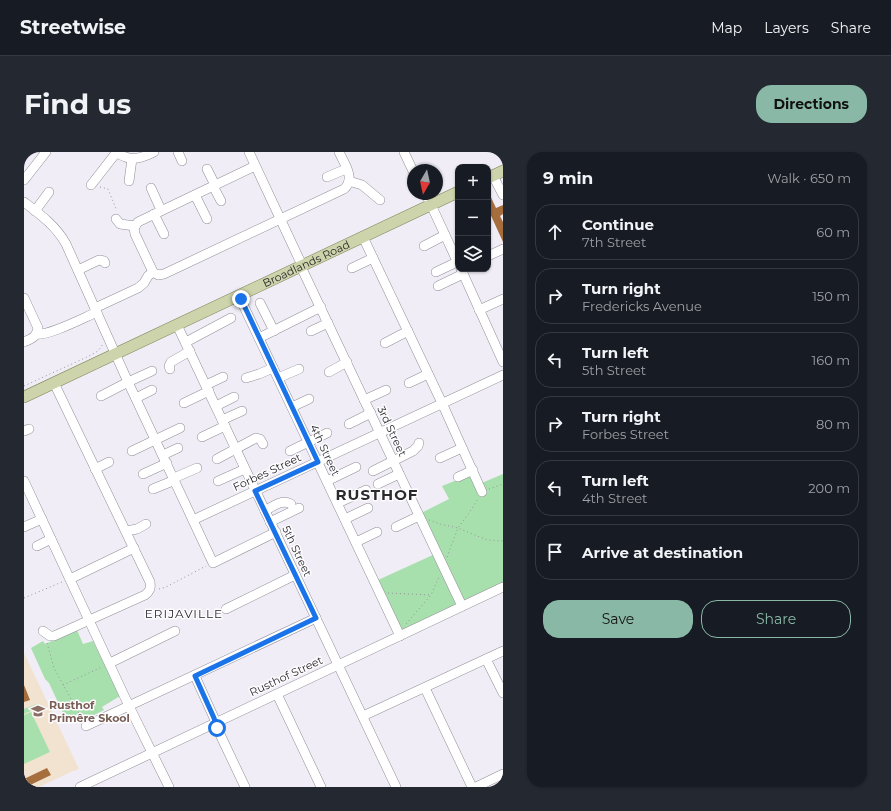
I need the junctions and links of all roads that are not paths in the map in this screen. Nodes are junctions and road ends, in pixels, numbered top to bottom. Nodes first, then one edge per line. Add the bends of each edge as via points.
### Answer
1 (46, 152) edge
2 (116, 152) edge
3 (154, 152) edge
4 (178, 152) edge
5 (249, 152) edge
6 (339, 152) edge
7 (404, 152) edge
8 (132, 159) junction
9 (182, 161) dead end
10 (410, 164) edge
11 (255, 166) junction
12 (207, 169) dead end
13 (346, 169) junction
14 (495, 175) edge
15 (327, 177) dead end
16 (24, 180) edge
17 (349, 180) junction
18 (129, 181) dead end
19 (91, 185) road end
20 (214, 185) junction
21 (151, 188) dead end
22 (49, 192) dead end
23 (455, 193) edge
24 (194, 195) junction
25 (503, 195) edge
26 (380, 200) dead end
27 (429, 200) edge
28 (221, 201) dead end
29 (24, 202) edge
30 (431, 205) junction
31 (35, 211) junction
32 (158, 212) junction
33 (116, 219) road end
34 (207, 219) dead end
35 (280, 219) junction
36 (135, 226) junction
37 (164, 234) dead end
38 (445, 235) junction
39 (363, 237) junction
40 (424, 246) dead end
41 (503, 249) edge
42 (491, 255) edge
43 (455, 256) edge
44 (373, 258) junction
45 (105, 263) dead end
46 (302, 266) junction
47 (352, 268) dead end
48 (455, 268) edge
49 (78, 270) junction
50 (455, 271) edge
51 (153, 272) junction
52 (436, 272) dead end
53 (462, 272) edge
54 (438, 286) dead end
55 (239, 296) junction
56 (24, 298) edge
57 (503, 299) edge
58 (260, 303) dead end
59 (321, 307) junction
60 (96, 310) junction
61 (479, 310) junction
62 (231, 318) dead end
63 (328, 323) junction
64 (177, 325) junction
65 (274, 331) junction
66 (311, 331) dead end
67 (408, 331) junction
68 (36, 334) junction
69 (259, 338) junction
70 (24, 342) edge
71 (186, 342) junction
72 (385, 343) dead end
73 (190, 351) junction
74 (116, 354) junction
75 (347, 362) junction
76 (503, 362) edge
77 (273, 368) junction
78 (170, 369) dead end
79 (299, 369) dead end
80 (152, 371) dead end
81 (329, 372) dead end
82 (428, 374) junction
83 (503, 375) edge
84 (223, 377) dead end
85 (246, 378) dead end
86 (278, 378) junction
87 (128, 382) junction
88 (54, 383) junction
89 (409, 383) dead end
90 (207, 388) junction
91 (152, 390) dead end
92 (386, 390) dead end
93 (102, 396) dead end
94 (24, 397) edge
95 (234, 397) dead end
96 (136, 398) junction
97 (309, 399) dead end
98 (364, 400) junction
99 (184, 403) dead end
100 (442, 403) junction
101 (216, 406) junction
102 (292, 407) junction
103 (242, 411) dead end
104 (370, 413) junction
105 (224, 423) junction
106 (349, 424) dead end
107 (180, 428) dead end
108 (327, 433) dead end
109 (380, 433) junction
110 (202, 437) dead end
111 (156, 440) junction
112 (308, 442) junction
113 (419, 443) dead end
114 (263, 444) dead end
115 (461, 446) junction
116 (178, 448) dead end
117 (236, 449) junction
118 (132, 451) dead end
119 (290, 451) dead end
120 (443, 455) dead end
121 (165, 459) junction
122 (217, 459) dead end
123 (393, 461) junction
124 (109, 462) dead end
125 (318, 462) junction
126 (356, 467) dead end
127 (197, 468) dead end
128 (245, 468) junction
129 (95, 469) junction
130 (473, 470) junction
131 (374, 471) dead end
132 (143, 474) dead end
133 (399, 474) junction
134 (458, 477) dead end
135 (174, 479) junction
136 (24, 481) edge
137 (218, 481) dead end
138 (327, 482) junction
139 (378, 484) dead end
140 (153, 489) dead end
141 (366, 490) dead end
142 (255, 491) junction
143 (482, 492) road end
144 (338, 503) junction
145 (368, 508) dead end
146 (265, 511) junction
147 (419, 516) junction
148 (42, 519) junction
149 (345, 519) junction
150 (193, 520) junction
151 (270, 522) junction
152 (146, 524) dead end
153 (24, 527) edge
154 (396, 527) dead end
155 (126, 531) junction
156 (276, 532) junction
157 (377, 532) dead end
158 (51, 539) junction
159 (356, 542) junction
160 (37, 546) dead end
161 (134, 548) junction
162 (295, 575) junction
163 (70, 579) junction
164 (503, 587) edge
165 (462, 606) junction
166 (226, 609) dead end
167 (316, 618) junction
168 (89, 620) junction
169 (43, 631) road end
170 (175, 631) dead end
171 (400, 636) junction
172 (503, 651) edge
173 (486, 659) junction
174 (110, 663) junction
175 (338, 665) junction
176 (195, 676) junction
177 (425, 688) junction
178 (503, 693) edge
179 (277, 694) junction
180 (129, 706) junction
181 (363, 716) junction
182 (216, 723) junction
183 (86, 726) road end
184 (153, 753) junction
185 (503, 774) edge
186 (92, 784) edge
187 (80, 787) edge
188 (169, 787) edge
189 (245, 787) edge
190 (321, 787) edge
191 (396, 787) edge
192 (472, 787) edge
193 (476, 787) edge

1 - 16 street
2 - 8 street
2 - 19 street
3 - 8 street
4 - 9 street
5 - 11 street, 3rd Street
6 - 13 street
7 - 10 street
8 - 18 street
11 - 20 street
11 - 35 street, 3rd Street
12 - 20 street
13 - 15 street
13 - 17 street
14 - 25 street
17 - 26 street via 362,185
17 - 35 street via 344,189
20 - 24 street
20 - 28 street
21 - 32 street
22 - 31 street
23 - 30 main road, Broadlands Road
24 - 32 street
24 - 34 street
27 - 30 street
29 - 31 street
30 - 38 street
30 - 39 main road, Broadlands Road
31 - 49 street via 59,233
32 - 36 street
32 - 37 street
33 - 36 street via 120,224
35 - 46 street, 3rd Street
35 - 51 street via 164,274
36 - 51 street via 135,234
38 - 40 street
38 - 43 street
39 - 44 street
39 - 46 main road, Broadlands Road
41 - 42 street
44 - 47 street
44 - 67 street
45 - 49 street via 99,260
46 - 55 main road, Broadlands Road
46 - 59 street, 3rd Street
48 - 52 street
49 - 60 street
50 - 54 street
51 - 60 street via 138,288
53 - 61 street
55 - 64 main road, Broadlands Road
55 - 69 street, 4th Street
56 - 68 street via 37,326
57 - 61 street
58 - 65 street
59 - 63 street, 3rd Street
59 - 65 street
60 - 68 street via 49,332
60 - 74 street
61 - 76 street
62 - 71 street
63 - 66 street
63 - 75 street, 3rd Street
64 - 71 street, 5th Street
64 - 74 main road, Broadlands Road
65 - 69 street
67 - 72 street
67 - 82 street
68 - 70 street
69 - 77 street, 4th Street
71 - 73 street, 5th Street
73 - 78 street via 171,362
73 - 90 street, 5th Street
74 - 87 street
74 - 88 main road, Broadlands Road
75 - 81 street
75 - 98 street, 3rd Street
77 - 85 street
77 - 86 street, 4th Street
79 - 86 street
80 - 87 street
82 - 89 street
82 - 100 street
83 - 100 street, Forbes Street
84 - 90 street
86 - 102 street, 4th Street
87 - 93 street
87 - 96 street
88 - 94 main road, Broadlands Road
88 - 129 street
90 - 99 street
90 - 101 street, 5th Street
91 - 96 street
92 - 98 street
95 - 101 street
96 - 111 street
97 - 102 street
98 - 104 street, 3rd Street
100 - 109 street, Forbes Street
100 - 115 street
101 - 105 street, 5th Street
102 - 112 street, 4th Street
103 - 105 street
104 - 106 street
104 - 109 street, 3rd Street
105 - 110 street
105 - 117 street, 5th Street
107 - 111 street
108 - 112 street
109 - 123 street, 3rd Street
109 - 125 street, Forbes Street
111 - 118 street
111 - 121 street
112 - 119 street
112 - 125 street, 4th Street
113 - 123 street via 413,451
114 - 117 street via 256,438
115 - 120 street
115 - 130 street
116 - 121 street
117 - 122 street
117 - 128 street, 5th Street
121 - 132 street
121 - 135 street
123 - 131 street
123 - 133 street, 3rd Street
124 - 129 street
125 - 138 street, 4th Street
125 - 142 street, Forbes Street
126 - 138 street
127 - 135 street
128 - 137 street
128 - 142 street, 5th Street
129 - 155 street
130 - 134 street
130 - 143 street
133 - 139 street
133 - 147 street, 3rd Street
135 - 140 street
135 - 150 street
136 - 148 street
138 - 144 street, 4th Street
141 - 144 street
142 - 146 street, 5th Street
142 - 150 street, Forbes Street
144 - 149 street, 4th Street
145 - 149 street
146 - 151 street, 5th Street
146 - 151 street via 283,501 295,506
147 - 154 street
147 - 165 street, 3rd Street
148 - 153 street
148 - 158 street
149 - 159 street, 4th Street
150 - 156 street via 213,563
151 - 156 street, 5th Street
152 - 155 street
155 - 161 street
156 - 162 street, 5th Street
157 - 159 street
158 - 160 street
158 - 163 street
159 - 171 street, 4th Street
161 - 163 street
161 - 168 street via 150,582 150,589 145,595
162 - 166 street
162 - 167 street, 5th Street
163 - 168 street
164 - 165 street, Rusthof Street
165 - 171 street, Rusthof Street
167 - 175 street, 5th Street
167 - 176 street
168 - 169 street via 54,636
168 - 174 street
170 - 174 street
171 - 175 street, Rusthof Street
172 - 173 street
173 - 177 street
173 - 178 street
174 - 180 street
175 - 179 street, Rusthof Street
175 - 181 street, 5th Street
176 - 180 street
176 - 182 street
177 - 181 street
177 - 192 street
179 - 182 street, Rusthof Street
179 - 190 street
180 - 183 street
180 - 184 street
181 - 191 street, 5th Street
182 - 184 street, Rusthof Street
182 - 189 street
184 - 186 street, Rusthof Street
184 - 188 street
185 - 193 street
186 - 187 street, Rusthof Street

